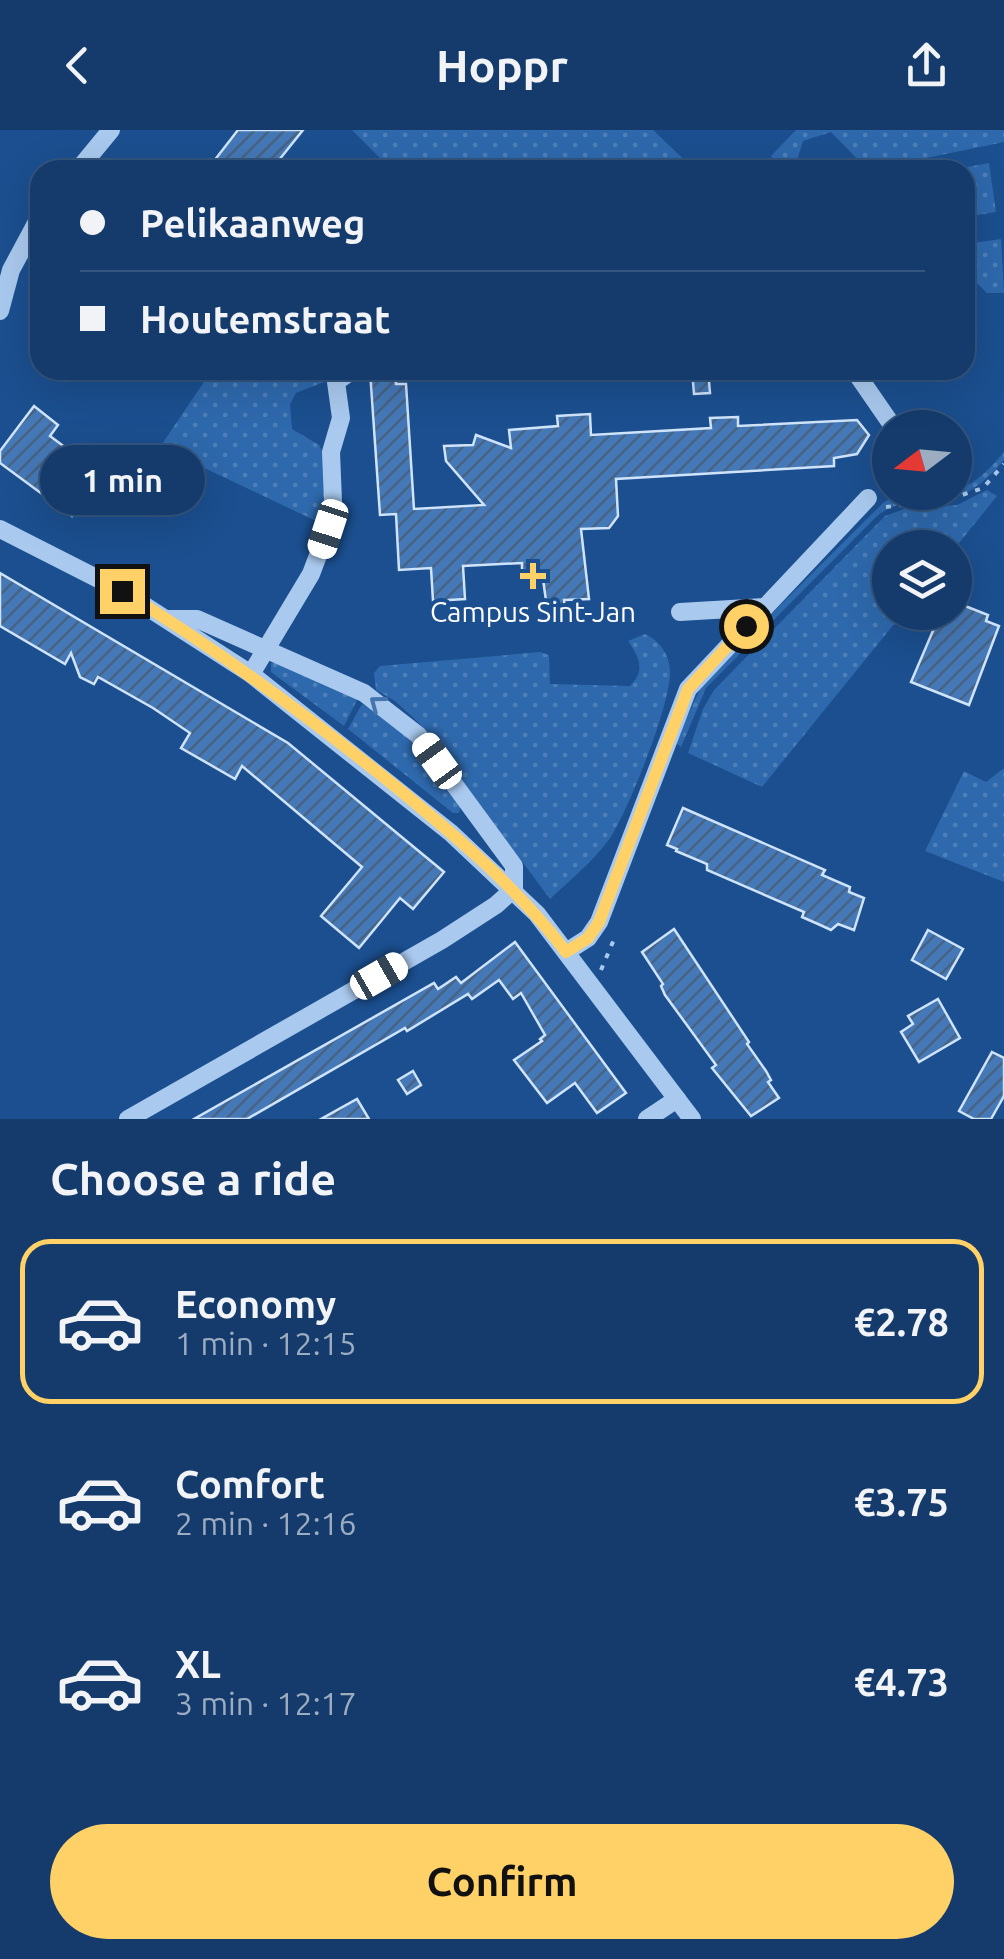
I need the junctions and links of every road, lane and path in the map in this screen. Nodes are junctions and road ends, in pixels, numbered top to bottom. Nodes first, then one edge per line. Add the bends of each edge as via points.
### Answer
1 (111, 130) edge
2 (86, 160) edge
3 (30, 235) edge
4 (0, 310) edge
5 (339, 380) edge
6 (861, 380) edge
7 (882, 410) edge
8 (1004, 464) edge
9 (972, 492) edge
10 (868, 498) dead end
11 (0, 529) edge
12 (765, 607) junction
13 (680, 612) dead end
14 (168, 620) junction
15 (266, 647) junction
16 (251, 674) junction
17 (475, 813) junction
18 (451, 833) junction
19 (514, 888) junction
20 (566, 952) junction
21 (677, 1099) junction
22 (128, 1119) edge
23 (646, 1119) edge
24 (692, 1119) edge

1 - 2 street
3 - 4 street
5 - 15 street via 328,529 312,574
6 - 7 street
8 - 9 path
10 - 12 street
11 - 14 street
12 - 13 street
12 - 20 street via 688,689 599,922
14 - 15 street via 197,619
14 - 16 street
15 - 16 street
17 -> 15 street via 418,734 364,693
16 - 18 street
17 - 18 street
17 - 19 street via 514,866
18 - 19 street
19 - 20 street
19 - 22 street via 442,940
20 - 21 street
21 - 23 street
21 - 24 street

